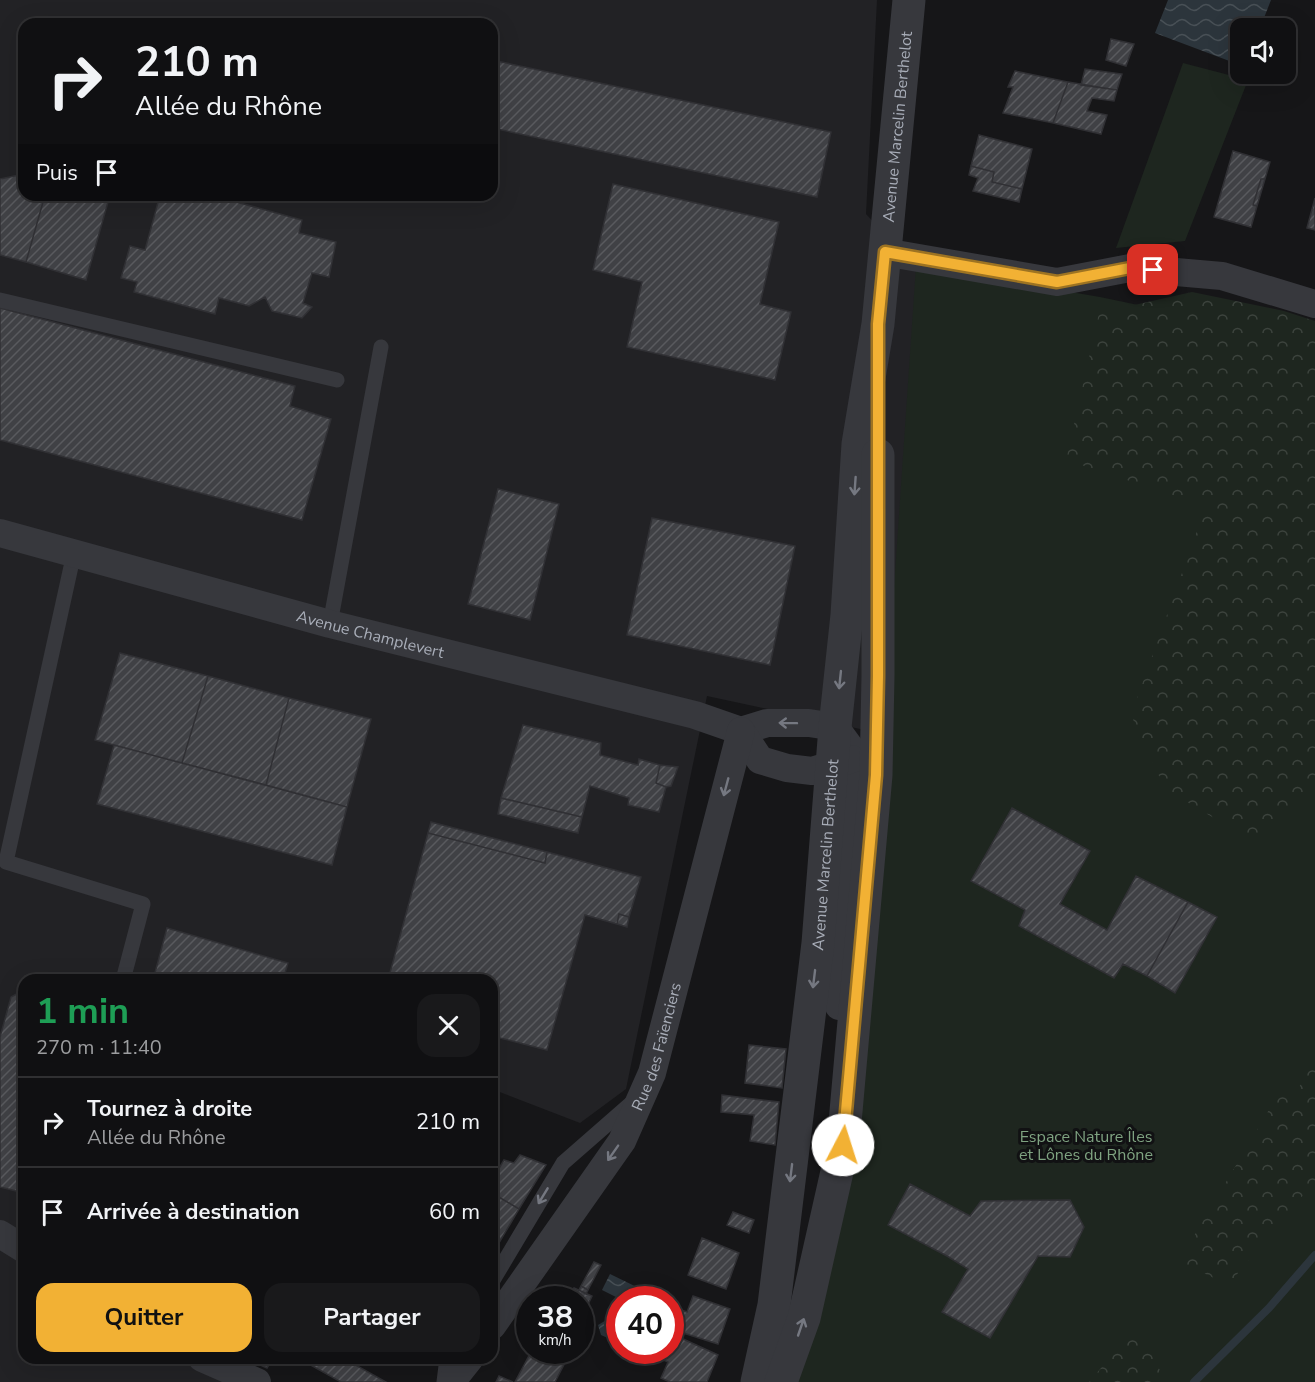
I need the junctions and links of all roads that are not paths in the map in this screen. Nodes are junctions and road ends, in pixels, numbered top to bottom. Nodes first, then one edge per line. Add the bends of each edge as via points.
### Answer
1 (909, 0) edge
2 (885, 252) junction
3 (0, 300) edge
4 (1315, 304) edge
5 (878, 324) junction
6 (381, 347) dead end
7 (337, 380) dead end
8 (0, 533) edge
9 (74, 553) junction
10 (330, 624) junction
11 (835, 727) junction
12 (741, 731) junction
13 (855, 754) junction
14 (3, 861) edge
15 (845, 897) junction
16 (125, 974) edge
17 (642, 1095) junction
18 (0, 1234) edge
19 (18, 1245) edge
20 (498, 1272) edge
21 (498, 1317) edge
22 (216, 1364) edge
23 (446, 1364) edge
24 (465, 1364) edge
25 (257, 1382) edge
26 (444, 1382) edge
27 (451, 1382) edge
28 (757, 1382) edge
29 (781, 1382) edge

1 - 2 street, Avenue Marcelin Berthelot
2 - 4 street via 1057,282 1130,268 1222,276
2 - 5 street, Avenue Marcelin Berthelot
3 - 7 lane
5 -> 11 street, Avenue Marcelin Berthelot via 858,444
5 - 13 street, Avenue Marcelin Berthelot
6 - 10 lane
8 - 9 street, Avenue Champlevert
9 - 10 street, Avenue Champlevert
9 - 14 lane
10 - 12 street, Avenue Champlevert via 695,715
11 -> 12 street via 767,723
11 - 13 street, Avenue Marcelin Berthelot
12 - 13 street via 760,760 787,768 812,771
12 -> 17 street, Rue des Faïenciers via 652,1072
13 - 15 street, Avenue Marcelin Berthelot
13 - 15 street, Avenue Marcelin Berthelot via 876,775
14 - 16 lane via 143,904
15 -> 28 street, Avenue Marcelin Berthelot
29 -> 15 street, Avenue Marcelin Berthelot via 804,1318 843,1145 848,1084
17 -> 20 lane via 563,1163
17 -> 21 street, Rue des Faïenciers via 622,1141
18 - 19 street
22 - 25 street
23 - 26 lane
24 - 27 street

